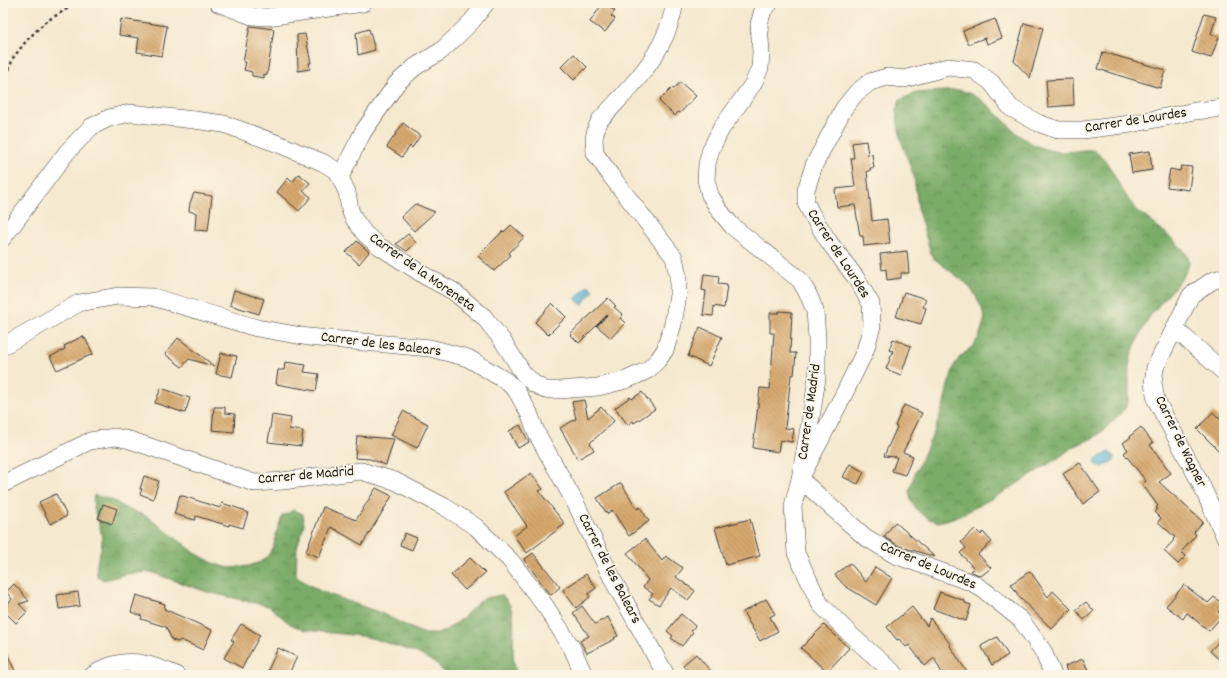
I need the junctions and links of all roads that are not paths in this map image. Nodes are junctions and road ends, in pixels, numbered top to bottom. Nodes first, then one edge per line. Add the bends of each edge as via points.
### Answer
1 (218, 3) edge
2 (362, 3) edge
3 (486, 3) edge
4 (675, 3) edge
5 (770, 3) edge
6 (1224, 108) edge
7 (340, 177) junction
8 (3, 238) edge
9 (1224, 277) edge
10 (1174, 328) junction
11 (3, 346) edge
12 (1224, 372) edge
13 (533, 383) junction
14 (519, 396) junction
15 (800, 479) junction
16 (3, 484) edge
17 (1224, 535) edge
18 (93, 675) edge
19 (176, 675) edge
20 (584, 675) edge
21 (666, 675) edge
22 (896, 675) edge
23 (1053, 675) edge

1 - 2 street via 252,16 267,17
3 - 7 street via 457,36 397,83 363,132
4 - 13 street, Carrer de la Moreneta via 660,46 645,69 600,120 594,139 595,153 674,257 678,295 665,350 648,370 626,380 598,387 546,390
5 - 15 street, Carrer de Madrid via 763,10 759,24 760,68 753,84 721,129 711,150 706,180 710,195 732,226 800,280 814,311 817,378
6 - 15 street, Carrer de Lourdes via 1131,124 1083,130 1058,130 1038,123 1012,108 991,82 974,70 948,67 904,79 887,77 870,82 856,93 844,108 814,165 806,190 806,203 871,304 872,326 865,351
7 - 8 street, Carrer de la Moreneta via 324,163 224,124 130,113 109,118 91,127 67,152
7 - 13 street, Carrer de la Moreneta via 347,192 350,210 365,234 425,276 452,291 484,317 523,374
9 - 10 street, Carrer de Wagner via 1212,281 1191,295
10 - 12 street
10 - 17 street, Carrer de Wagner via 1155,368 1153,382 1156,400
11 - 14 street, Carrer de les Balears via 80,303 118,296 153,297 257,328 308,336 430,348 468,358 506,381
13 - 14 street
14 - 21 street, Carrer de les Balears via 614,582
15 - 22 street, Carrer de Madrid via 793,506 796,553 817,598 854,638
15 - 23 street, Carrer de Lourdes via 865,537 895,555 973,583 985,591 1021,620 1044,651
16 - 20 street, Carrer de Madrid via 90,441 115,437 254,483 361,471 395,481 445,507 476,527 510,560 546,607 572,648
18 - 19 street via 109,666 133,662 157,666

